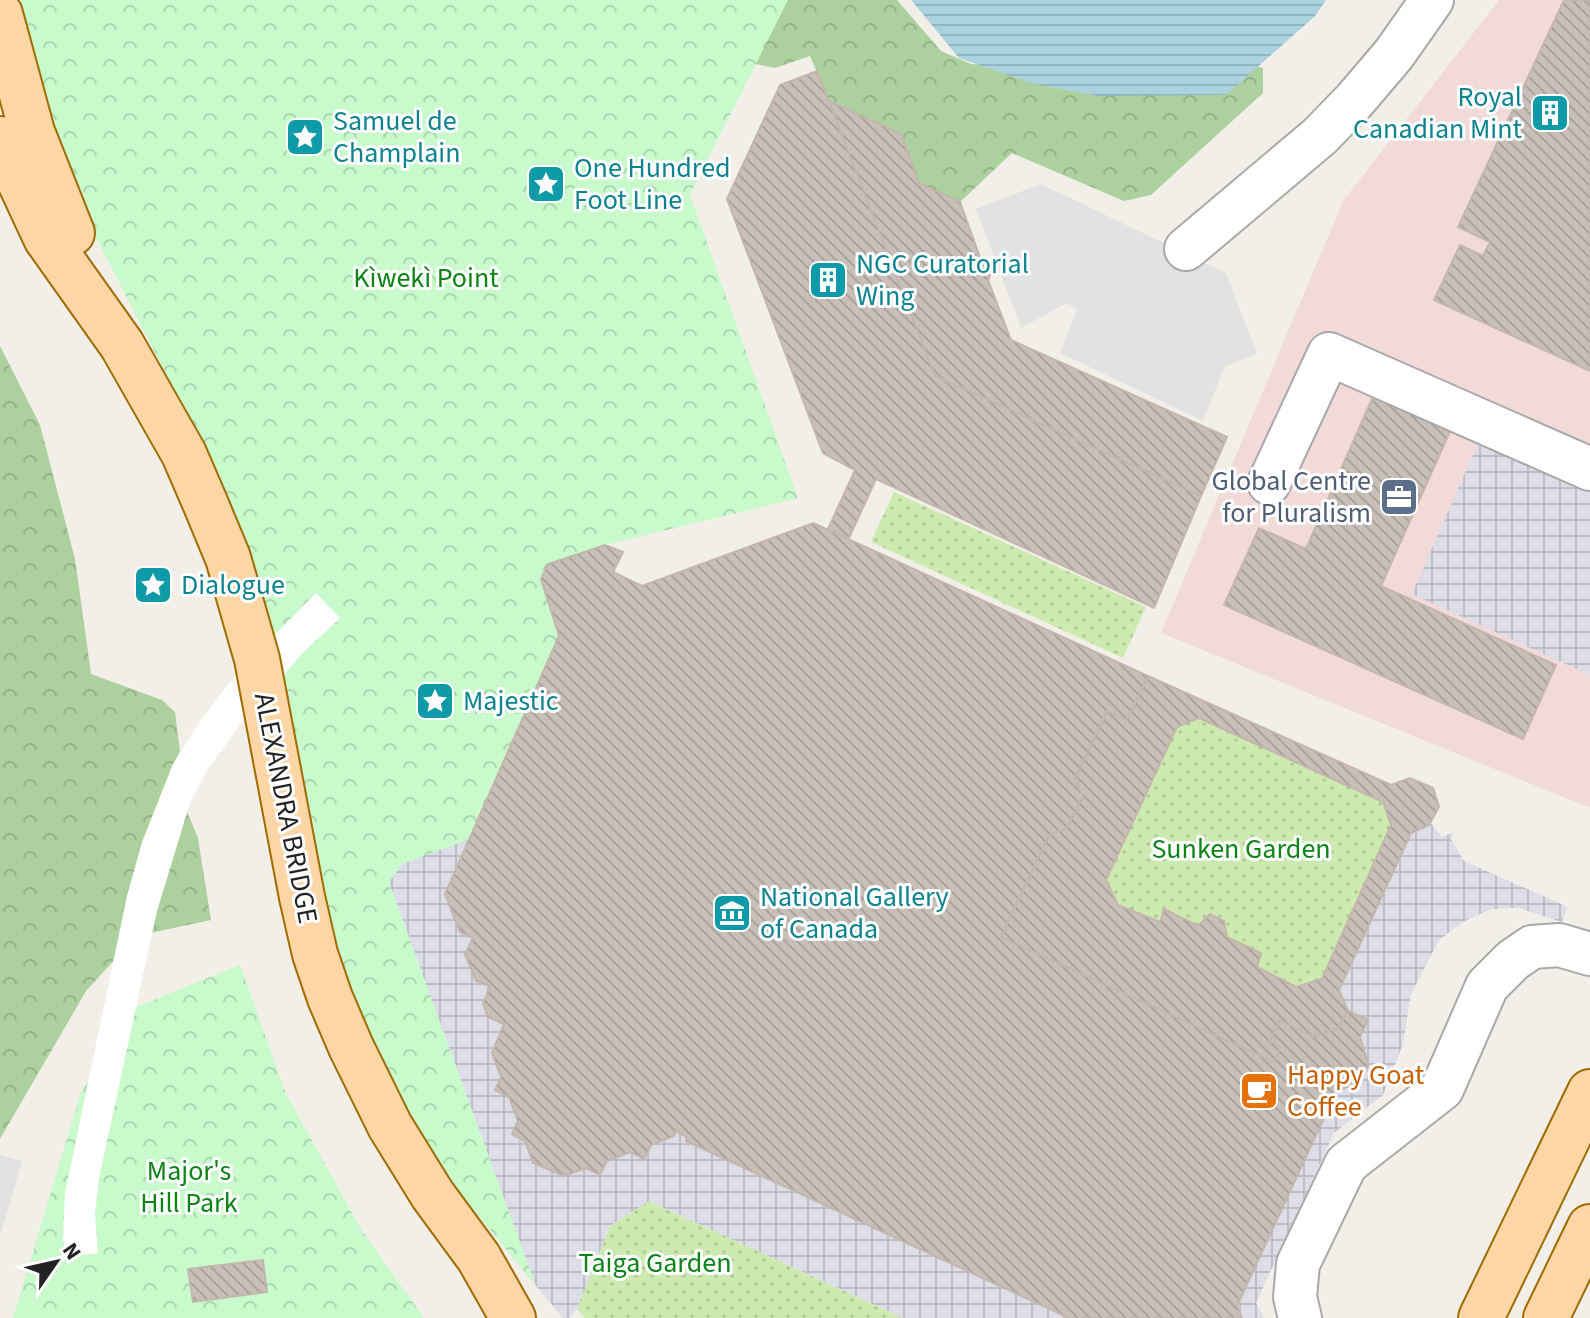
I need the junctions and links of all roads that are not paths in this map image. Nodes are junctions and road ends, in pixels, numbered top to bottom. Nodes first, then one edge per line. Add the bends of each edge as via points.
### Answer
1 (1432, 0) edge
2 (0, 14) edge
3 (0, 139) edge
4 (1186, 249) dead end
5 (122, 345) junction
6 (1590, 469) edge
7 (1269, 483) dead end
8 (1590, 954) edge
9 (1590, 1092) edge
10 (1590, 1227) edge
11 (479, 1258) junction
12 (513, 1318) edge
13 (534, 1318) edge
14 (1300, 1318) edge
15 (1481, 1318) edge
16 (1546, 1318) edge

1 - 4 lane via 1346,110
2 - 5 main road, ALEXANDRA BRIDGE via 32,132
3 - 5 main road, ALEXANDRA BRIDGE via 46,238
5 - 11 main road, ALEXANDRA BRIDGE via 184,454 228,558 257,659 302,897 330,998 390,1126
6 - 7 lane via 1329,354
8 - 14 lane via 1559,945 1532,947 1487,986 1442,1089 1346,1164 1298,1264 1295,1297
9 - 15 main road
10 - 16 main road
11 - 12 main road
11 - 13 main road

